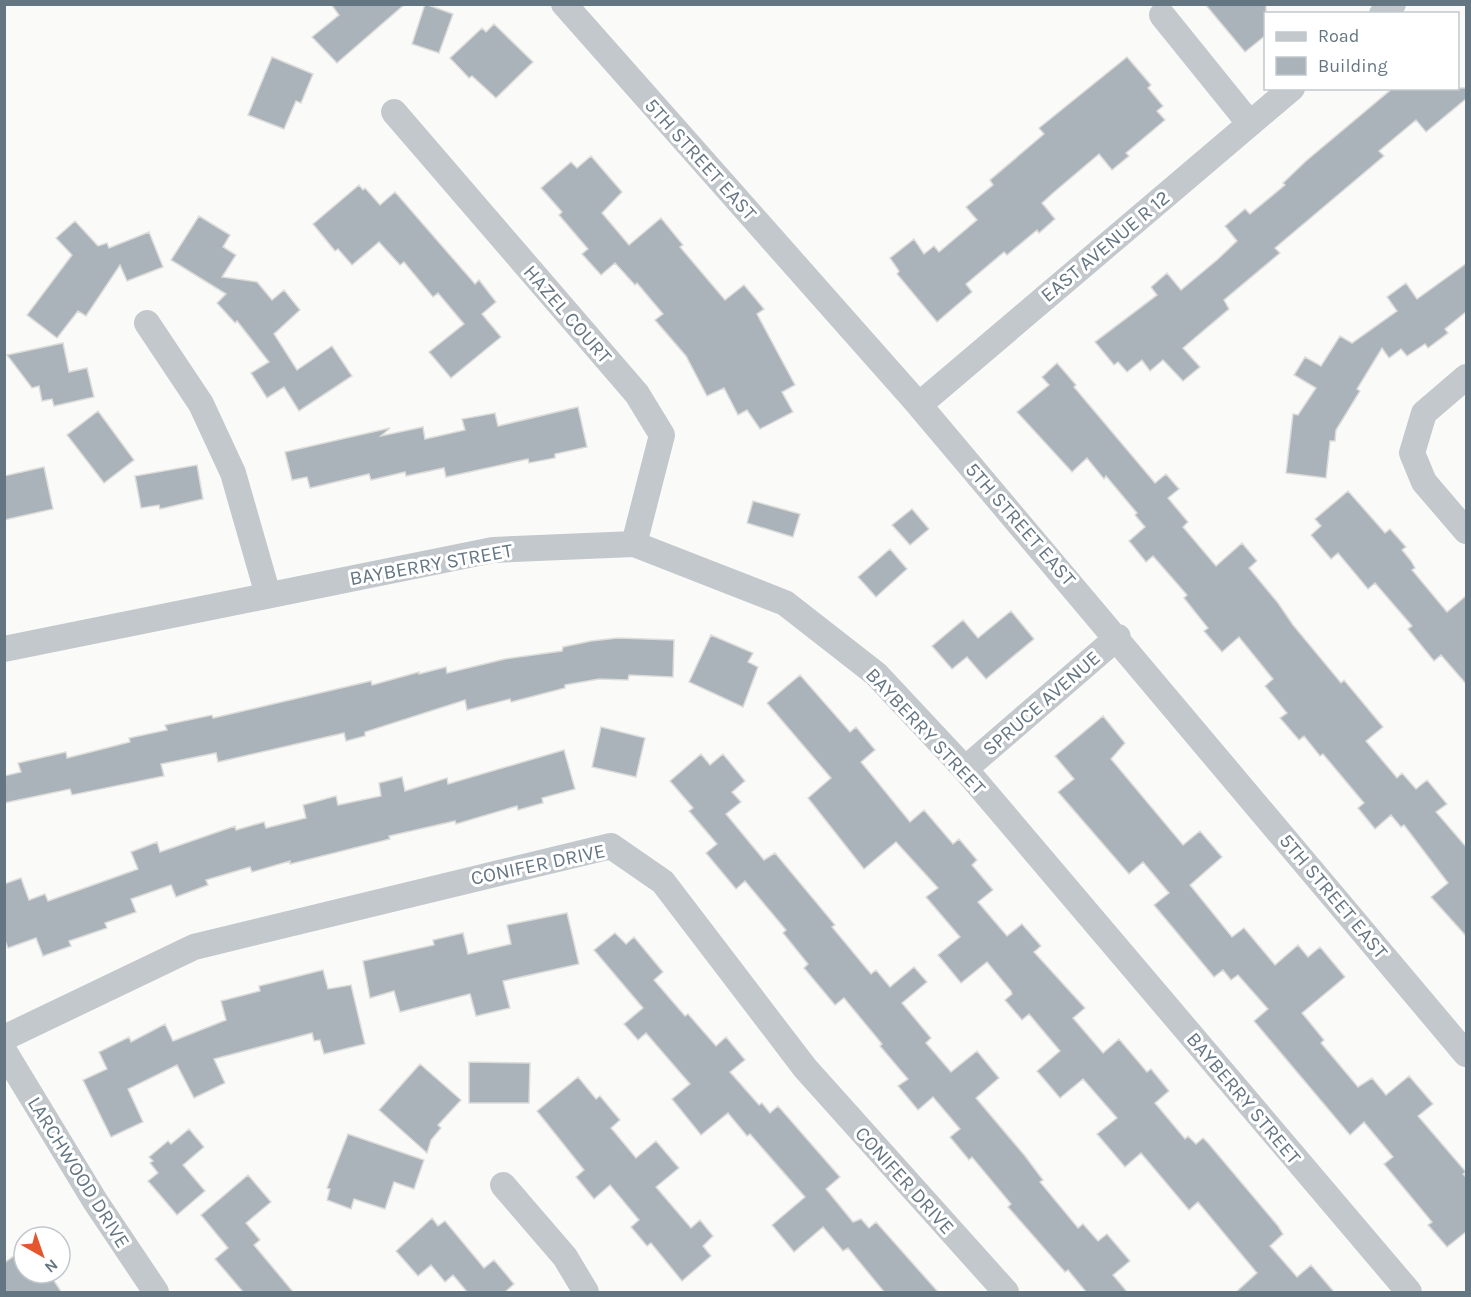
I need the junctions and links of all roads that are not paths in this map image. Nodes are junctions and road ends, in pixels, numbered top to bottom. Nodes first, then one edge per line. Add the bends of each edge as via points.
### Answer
1 (564, 4) edge
2 (1162, 15) dead end
3 (1290, 90) edge
4 (394, 112) dead end
5 (1250, 123) junction
6 (147, 323) dead end
7 (1467, 377) edge
8 (919, 405) junction
9 (1467, 531) edge
10 (634, 544) junction
11 (268, 595) junction
12 (1118, 637) junction
13 (4, 649) edge
14 (965, 769) junction
15 (4, 1038) edge
16 (4, 1051) edge
17 (1467, 1054) edge
18 (503, 1185) dead end
19 (156, 1293) edge
20 (586, 1293) edge
21 (1006, 1293) edge
22 (1409, 1293) edge

1 - 8 street, 5TH STREET EAST
2 - 5 street
3 - 5 street, EAST AVENUE R 12
4 - 10 street, HAZEL COURT via 637,394 662,435
5 - 8 street, EAST AVENUE R 12
6 - 11 street via 201,404 233,473
7 - 9 street via 1424,413 1412,453 1424,482
8 - 12 street, 5TH STREET EAST
10 - 11 street, BAYBERRY STREET via 493,550
10 - 14 street, BAYBERRY STREET via 785,603 876,674
11 - 13 street, BAYBERRY STREET
12 - 14 street, SPRUCE AVENUE
12 - 17 street, 5TH STREET EAST
14 - 22 street, BAYBERRY STREET
15 - 21 street, CONIFER DRIVE via 194,946 611,846 663,882 805,1068
16 - 19 street, LARCHWOOD DRIVE via 94,1202
18 - 20 street via 565,1257

